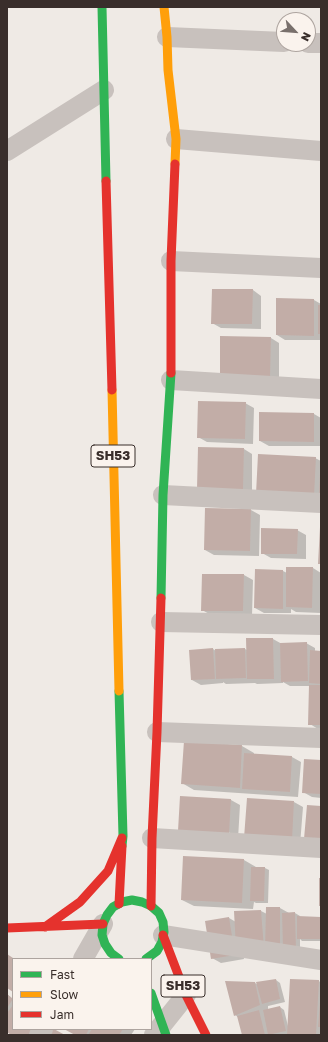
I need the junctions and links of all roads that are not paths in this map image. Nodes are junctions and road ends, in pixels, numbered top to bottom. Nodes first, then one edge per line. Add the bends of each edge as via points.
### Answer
1 (102, 7) edge
2 (164, 7) edge
3 (167, 37) junction
4 (276, 42) edge
5 (104, 90) junction
6 (176, 139) junction
7 (321, 150) edge
8 (7, 151) edge
9 (171, 261) junction
10 (321, 268) edge
11 (171, 380) junction
12 (321, 389) edge
13 (163, 495) junction
14 (321, 503) edge
15 (161, 622) junction
16 (321, 625) edge
17 (157, 732) junction
18 (321, 738) edge
19 (123, 836) junction
20 (152, 838) junction
21 (321, 848) edge
22 (119, 904) junction
23 (151, 906) junction
24 (103, 924) junction
25 (44, 926) junction
26 (7, 928) edge
27 (163, 935) junction
28 (84, 958) edge
29 (118, 958) edge
30 (147, 958) edge
31 (321, 960) edge
32 (186, 995) junction
33 (152, 997) edge
34 (161, 1031) edge
35 (206, 1035) edge

1 - 5 main road, SH53
2 - 3 main road
3 - 4 street
3 - 6 main road
5 - 8 street
5 - 19 main road, SH53
6 - 7 street
6 - 9 main road
9 - 10 street
9 - 11 main road
11 - 12 street
11 - 13 main road
13 - 14 street
13 - 15 main road
15 - 16 street
15 - 17 main road
17 - 18 street
17 - 20 main road
19 - 22 main road, SH53
19 - 25 main road via 108,871 80,902
20 - 21 street
20 - 23 main road
22 - 23 main road via 132,900
22 - 24 main road via 113,907
23 - 27 main road via 163,922
24 - 25 main road
24 - 28 street
24 - 29 main road via 105,944
25 - 26 main road
27 - 30 main road, SH53 via 157,951
27 - 31 street
27 - 32 main road, SH53
32 - 34 street
32 - 35 main road, SH53
33 - 34 main road, SH53

